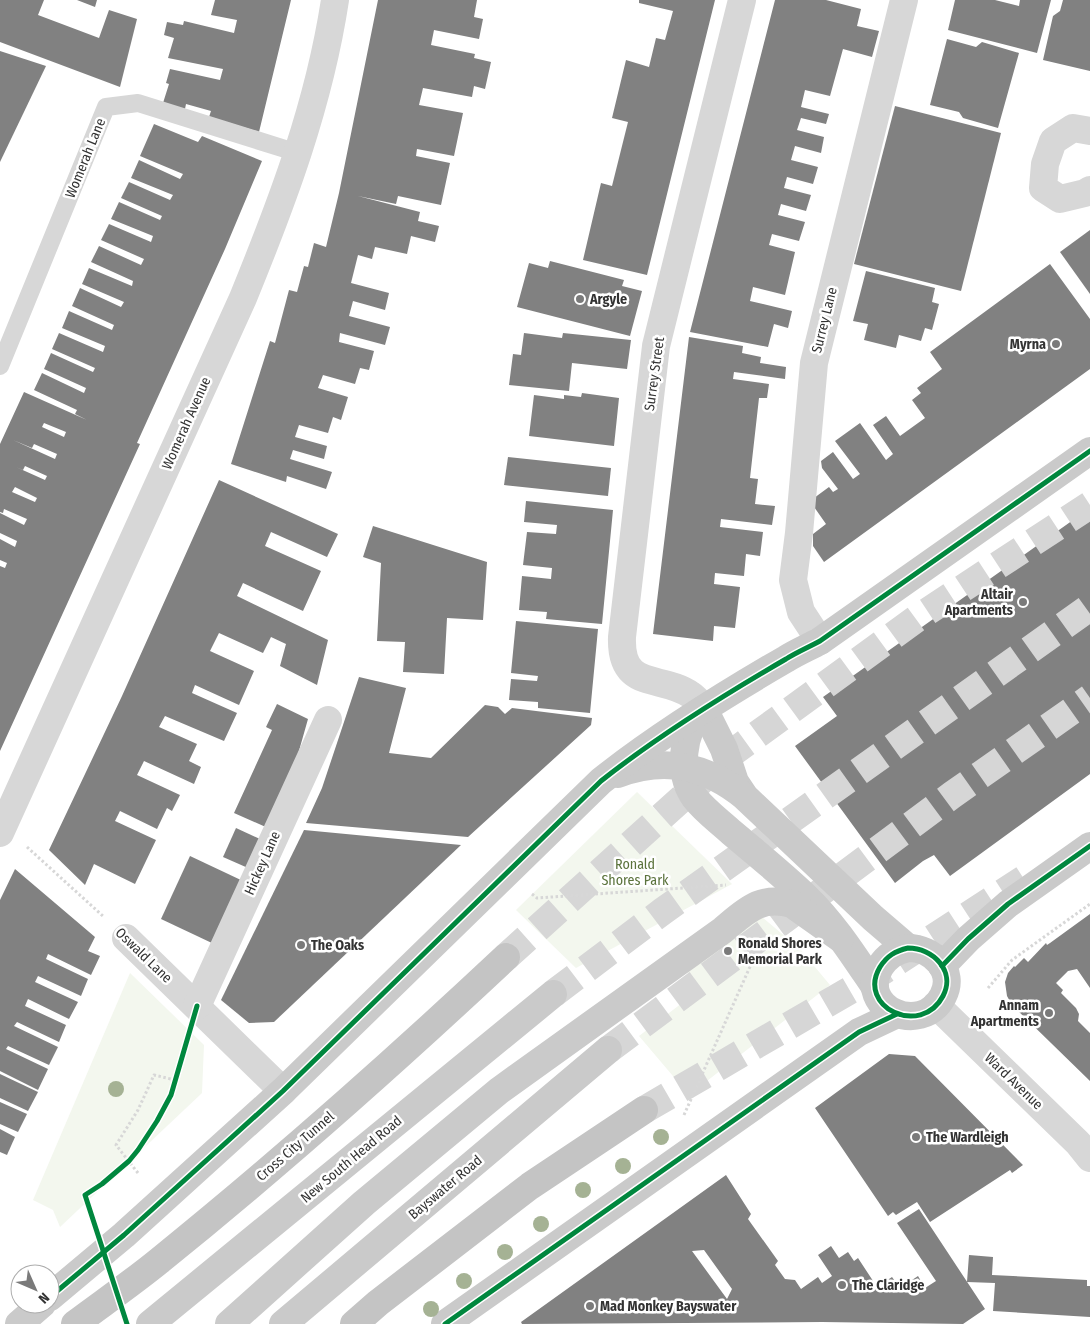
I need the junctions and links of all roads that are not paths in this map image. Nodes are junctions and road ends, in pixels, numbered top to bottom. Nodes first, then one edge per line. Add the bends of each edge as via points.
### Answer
1 (335, 0) edge
2 (742, 0) edge
3 (904, 0) edge
4 (1090, 131) edge
5 (298, 153) junction
6 (1090, 190) edge
7 (0, 366) edge
8 (1090, 451) edge
9 (820, 641) junction
10 (704, 709) junction
11 (328, 720) dead end
12 (684, 767) junction
13 (601, 781) junction
14 (745, 797) junction
15 (1, 827) edge
16 (1090, 846) edge
17 (126, 938) road end
18 (840, 938) junction
19 (908, 948) junction
20 (506, 957) tunnel mouth
21 (942, 966) junction
22 (875, 988) junction
23 (553, 994) tunnel mouth
24 (936, 1005) junction
25 (197, 1006) junction
26 (897, 1014) junction
27 (608, 1050) tunnel mouth
28 (283, 1091) junction
29 (644, 1110) tunnel mouth
30 (1086, 1145) edge
31 (60, 1289) edge
32 (30, 1314) edge
33 (18, 1324) edge
34 (75, 1324) edge
35 (150, 1324) edge
36 (229, 1324) edge
37 (283, 1324) edge
38 (354, 1324) edge
39 (444, 1324) edge

1 - 5 street, Womerah Avenue via 328,44
2 - 10 street, Surrey Street via 656,346 622,637 623,654 632,671 647,680 690,694
3 - 9 street, Surrey Lane via 814,363 793,580 801,612
4 - 6 street via 1073,128 1052,141 1045,164 1044,188 1060,199
5 - 7 lane, Womerah Lane via 138,103 106,107
5 - 15 street, Womerah Avenue via 243,298
8 - 9 main road
9 - 10 main road
10 - 12 main road via 689,733
10 - 13 main road via 646,746
10 - 14 main road via 721,742 735,782
11 - 25 street, Hickey Lane
12 - 13 main road via 645,766
12 - 14 main road via 714,775
12 - 18 main road via 695,798 804,896
13 - 28 main road
14 - 19 main road
16 - 21 main road via 1008,904
17 - 25 street, Oswald Lane
18 - 22 main road
18 - 36 main road via 792,904 769,901 751,908 500,1090 364,1203
19 - 21 main road via 928,952
19 - 22 main road via 897,950 884,962 877,973
20 - 34 highway, Cross City Tunnel via 276,1164 158,1262
21 - 24 main road via 947,982
22 - 26 main road via 887,1008
23 - 35 main road, New South Head Road
24 - 26 main road via 922,1015
24 - 30 street, Ward Avenue
25 - 28 street, Oswald Lane
26 - 39 main road via 859,1032
27 - 37 main road, Bayswater Road
28 - 31 main road
29 - 38 highway via 530,1186
32 - 33 main road

